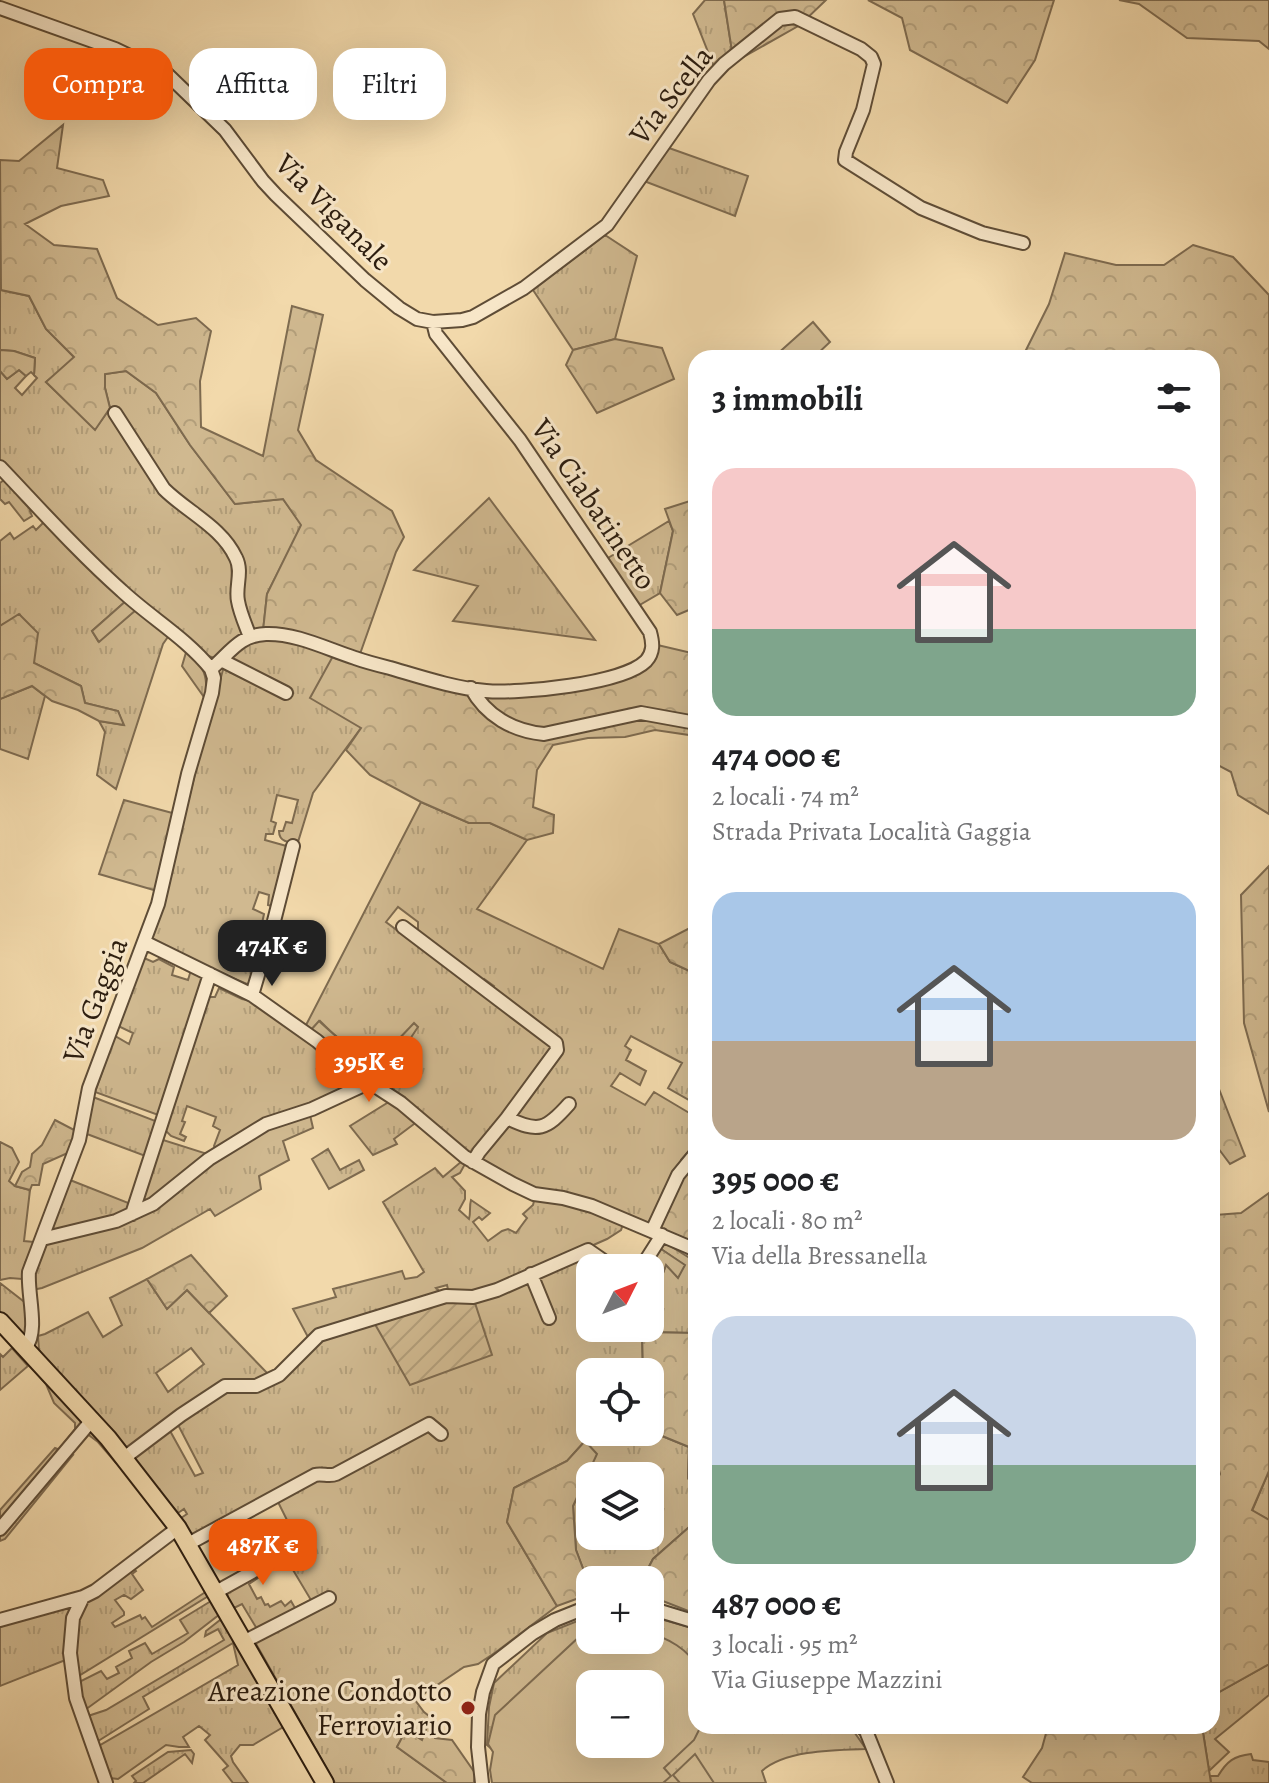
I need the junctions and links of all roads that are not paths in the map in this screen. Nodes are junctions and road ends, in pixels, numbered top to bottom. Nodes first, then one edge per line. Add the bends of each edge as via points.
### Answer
1 (0, 8) edge
2 (1023, 243) dead end
3 (433, 322) junction
4 (115, 413) dead end
5 (0, 467) edge
6 (250, 637) junction
7 (216, 665) junction
8 (413, 675) junction
9 (471, 688) junction
10 (286, 693) dead end
11 (478, 702) junction
12 (688, 722) edge
13 (293, 846) dead end
14 (403, 927) dead end
15 (144, 942) junction
16 (210, 974) junction
17 (252, 995) junction
18 (366, 1084) junction
19 (569, 1104) dead end
20 (507, 1118) junction
21 (473, 1162) junction
22 (688, 1163) edge
23 (132, 1214) junction
24 (657, 1233) junction
25 (42, 1239) junction
26 (688, 1247) edge
27 (647, 1254) edge
28 (576, 1255) edge
29 (531, 1274) junction
30 (549, 1318) dead end
31 (0, 1321) edge
32 (26, 1347) junction
33 (92, 1420) junction
34 (443, 1438) dead end
35 (124, 1458) junction
36 (178, 1528) junction
37 (0, 1529) edge
38 (188, 1544) junction
39 (292, 1550) dead end
40 (216, 1592) junction
41 (83, 1597) junction
42 (329, 1598) dead end
43 (576, 1612) edge
44 (664, 1612) edge
45 (0, 1620) edge
46 (688, 1620) edge
47 (245, 1641) junction
48 (867, 1734) edge
49 (106, 1783) edge
50 (325, 1783) edge
51 (482, 1783) edge
52 (887, 1783) edge

1 - 3 street, Via Viganale via 167,74 225,130 276,195 365,280 399,308
2 - 3 street, Via Scella via 921,208 845,160 863,110 874,64 871,57 795,17 780,19 709,80 617,214 596,235 486,311
3 - 9 street, Via Ciabatinetto via 436,334 584,532 653,641 645,662 614,675 532,691
4 - 6 street via 164,489 210,525 238,560 237,599
5 - 7 street via 124,594
6 - 7 street
6 - 8 street, Via Ciabatinetto via 299,639
7 - 10 street
7 - 15 street, Via Gaggia
8 - 9 street, Via Ciabatinetto
8 - 11 street
9 - 11 street
11 - 12 street via 500,721 529,733 641,713
13 - 17 street
14 - 20 street via 556,1043 557,1050
15 - 16 street
15 - 25 street, Via Gaggia via 89,1088 79,1140
16 - 17 street
16 - 23 street
17 - 18 street
18 - 21 street via 401,1103
18 - 23 street via 266,1124
19 - 20 street via 540,1127 527,1128
20 - 21 street
21 - 24 street via 534,1194 592,1206
22 - 24 street via 678,1175
23 - 25 street
24 - 26 street
24 - 27 street
25 - 32 street, Via Gaggia via 29,1272 33,1332
28 - 29 street
29 - 30 street
29 - 35 street via 473,1297 446,1296 319,1335 279,1375 256,1386 225,1386
31 - 32 main road
32 - 33 main road
33 - 35 main road
33 - 37 street
34 - 38 street via 429,1424 336,1474 315,1475
35 - 36 main road
36 - 38 main road
36 - 41 street
38 - 40 main road
39 - 40 street
40 - 47 main road
41 - 45 street
41 - 49 street via 73,1618 70,1653 76,1698
42 - 47 street
43 - 51 street via 533,1633 493,1664 479,1714
44 - 46 street
47 - 50 main road
48 - 52 street

